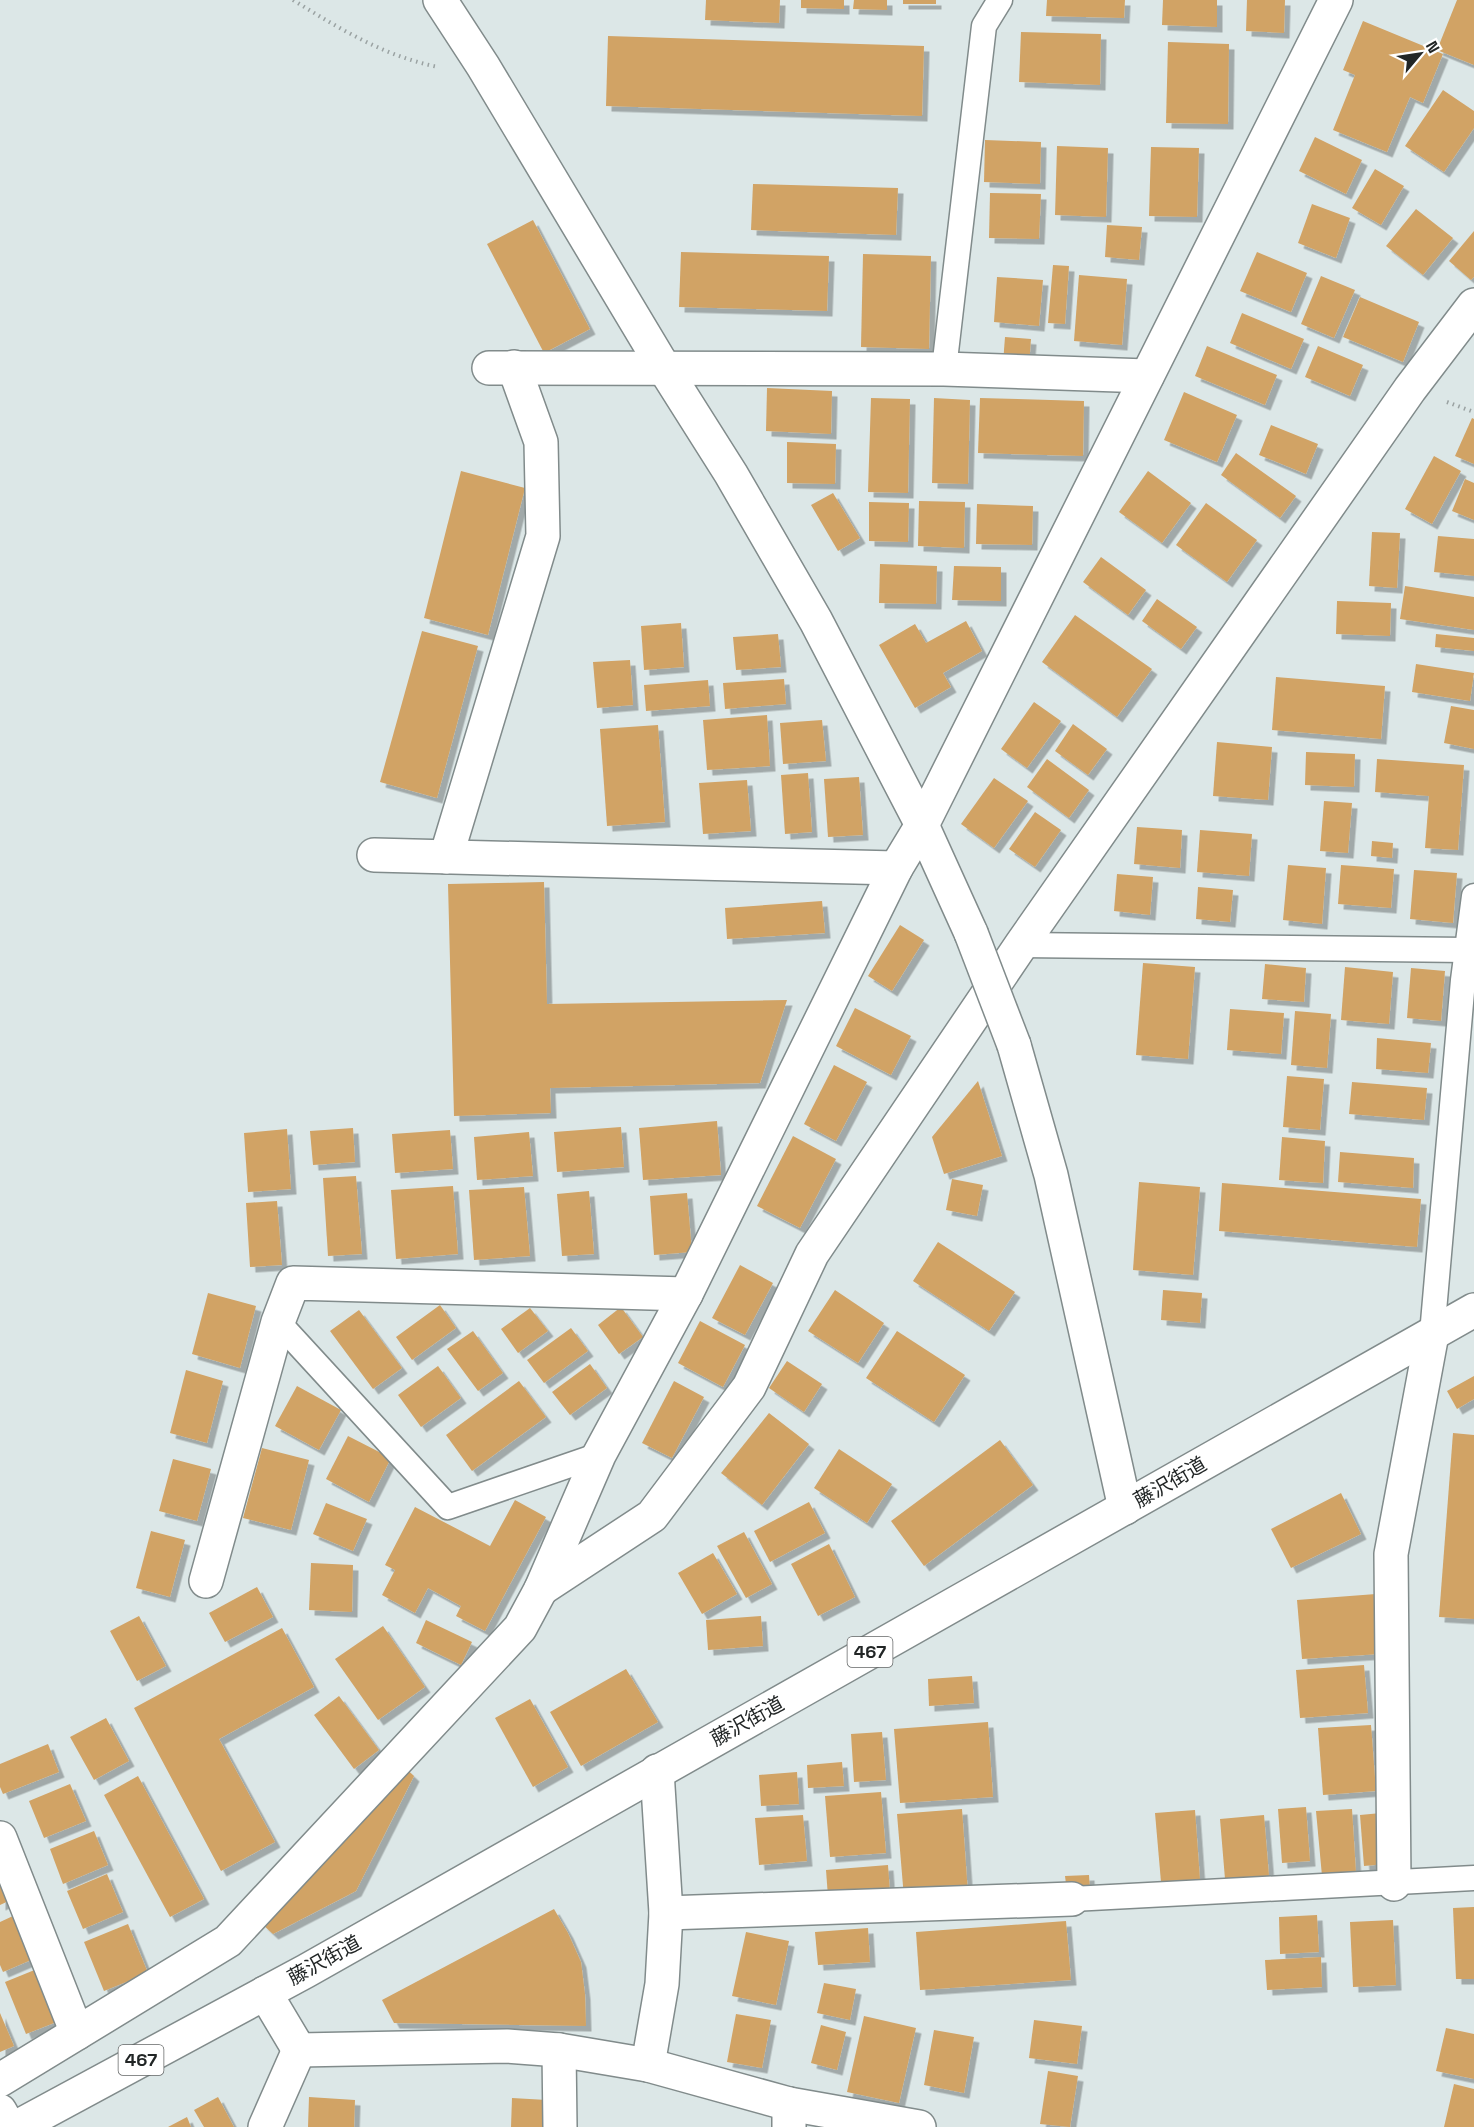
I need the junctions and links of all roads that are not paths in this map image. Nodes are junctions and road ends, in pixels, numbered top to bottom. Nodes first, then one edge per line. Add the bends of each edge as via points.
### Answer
1 (440, 0) edge
2 (1000, 0) edge
3 (1336, 0) edge
4 (1474, 304) edge
5 (664, 368) junction
6 (944, 369) junction
7 (1147, 376) junction
8 (922, 825) junction
9 (374, 855) dead end
10 (446, 856) junction
11 (896, 868) junction
12 (1474, 896) edge
13 (1021, 945) junction
14 (1466, 950) junction
15 (1469, 980) edge
16 (686, 1294) junction
17 (1474, 1310) edge
18 (278, 1322) junction
19 (1432, 1334) junction
20 (600, 1455) junction
21 (1125, 1508) junction
22 (206, 1581) dead end
23 (541, 1589) junction
24 (657, 1771) junction
25 (0, 1838) edge
26 (1474, 1878) edge
27 (1394, 1884) junction
28 (1072, 1899) joint
29 (666, 1913) junction
30 (265, 1993) junction
31 (77, 2033) junction
32 (299, 2050) junction
33 (559, 2050) junction
34 (648, 2065) junction
35 (0, 2080) edge
36 (0, 2111) edge
37 (789, 2115) edge
38 (9, 2127) edge
39 (17, 2127) edge
40 (265, 2127) edge
41 (560, 2127) edge
42 (919, 2127) edge

1 - 5 main road
2 - 6 lane via 984,26
3 - 7 main road
4 - 13 main road via 1410,389
5 - 6 main road
5 - 8 main road via 811,611
5 - 10 main road via 502,368 541,442 543,536
6 - 7 main road
7 - 8 main road
8 - 11 main road
8 - 21 main road, bridge via 971,933 1014,1045 1051,1175
9 - 10 main road
10 - 11 main road
11 - 16 main road
12 - 14 lane
13 - 14 lane
13 - 23 main road via 812,1254 749,1387 652,1516
14 - 15 lane
15 - 19 lane
16 - 18 main road via 292,1282
16 - 20 main road
17 - 19 main road, 藤沢街道 / 467
18 - 20 lane via 448,1507
18 - 22 main road
19 - 21 main road, 藤沢街道 / 467
19 - 27 main road via 1391,1554
20 - 23 main road
21 - 24 main road, 藤沢街道 / 467
23 - 31 main road via 520,1628 228,1941
24 - 29 main road
24 - 30 main road, 藤沢街道 / 467
25 - 31 main road
26 - 27 lane
27 - 28 lane
28 - 29 main road
29 - 34 main road via 662,1984
30 - 32 main road
30 - 39 main road, 藤沢街道 / 467
31 - 35 main road
32 - 33 main road via 507,2046
32 - 40 main road
33 - 34 main road
33 - 41 main road
34 - 37 main road
36 - 38 main road
37 - 42 main road

